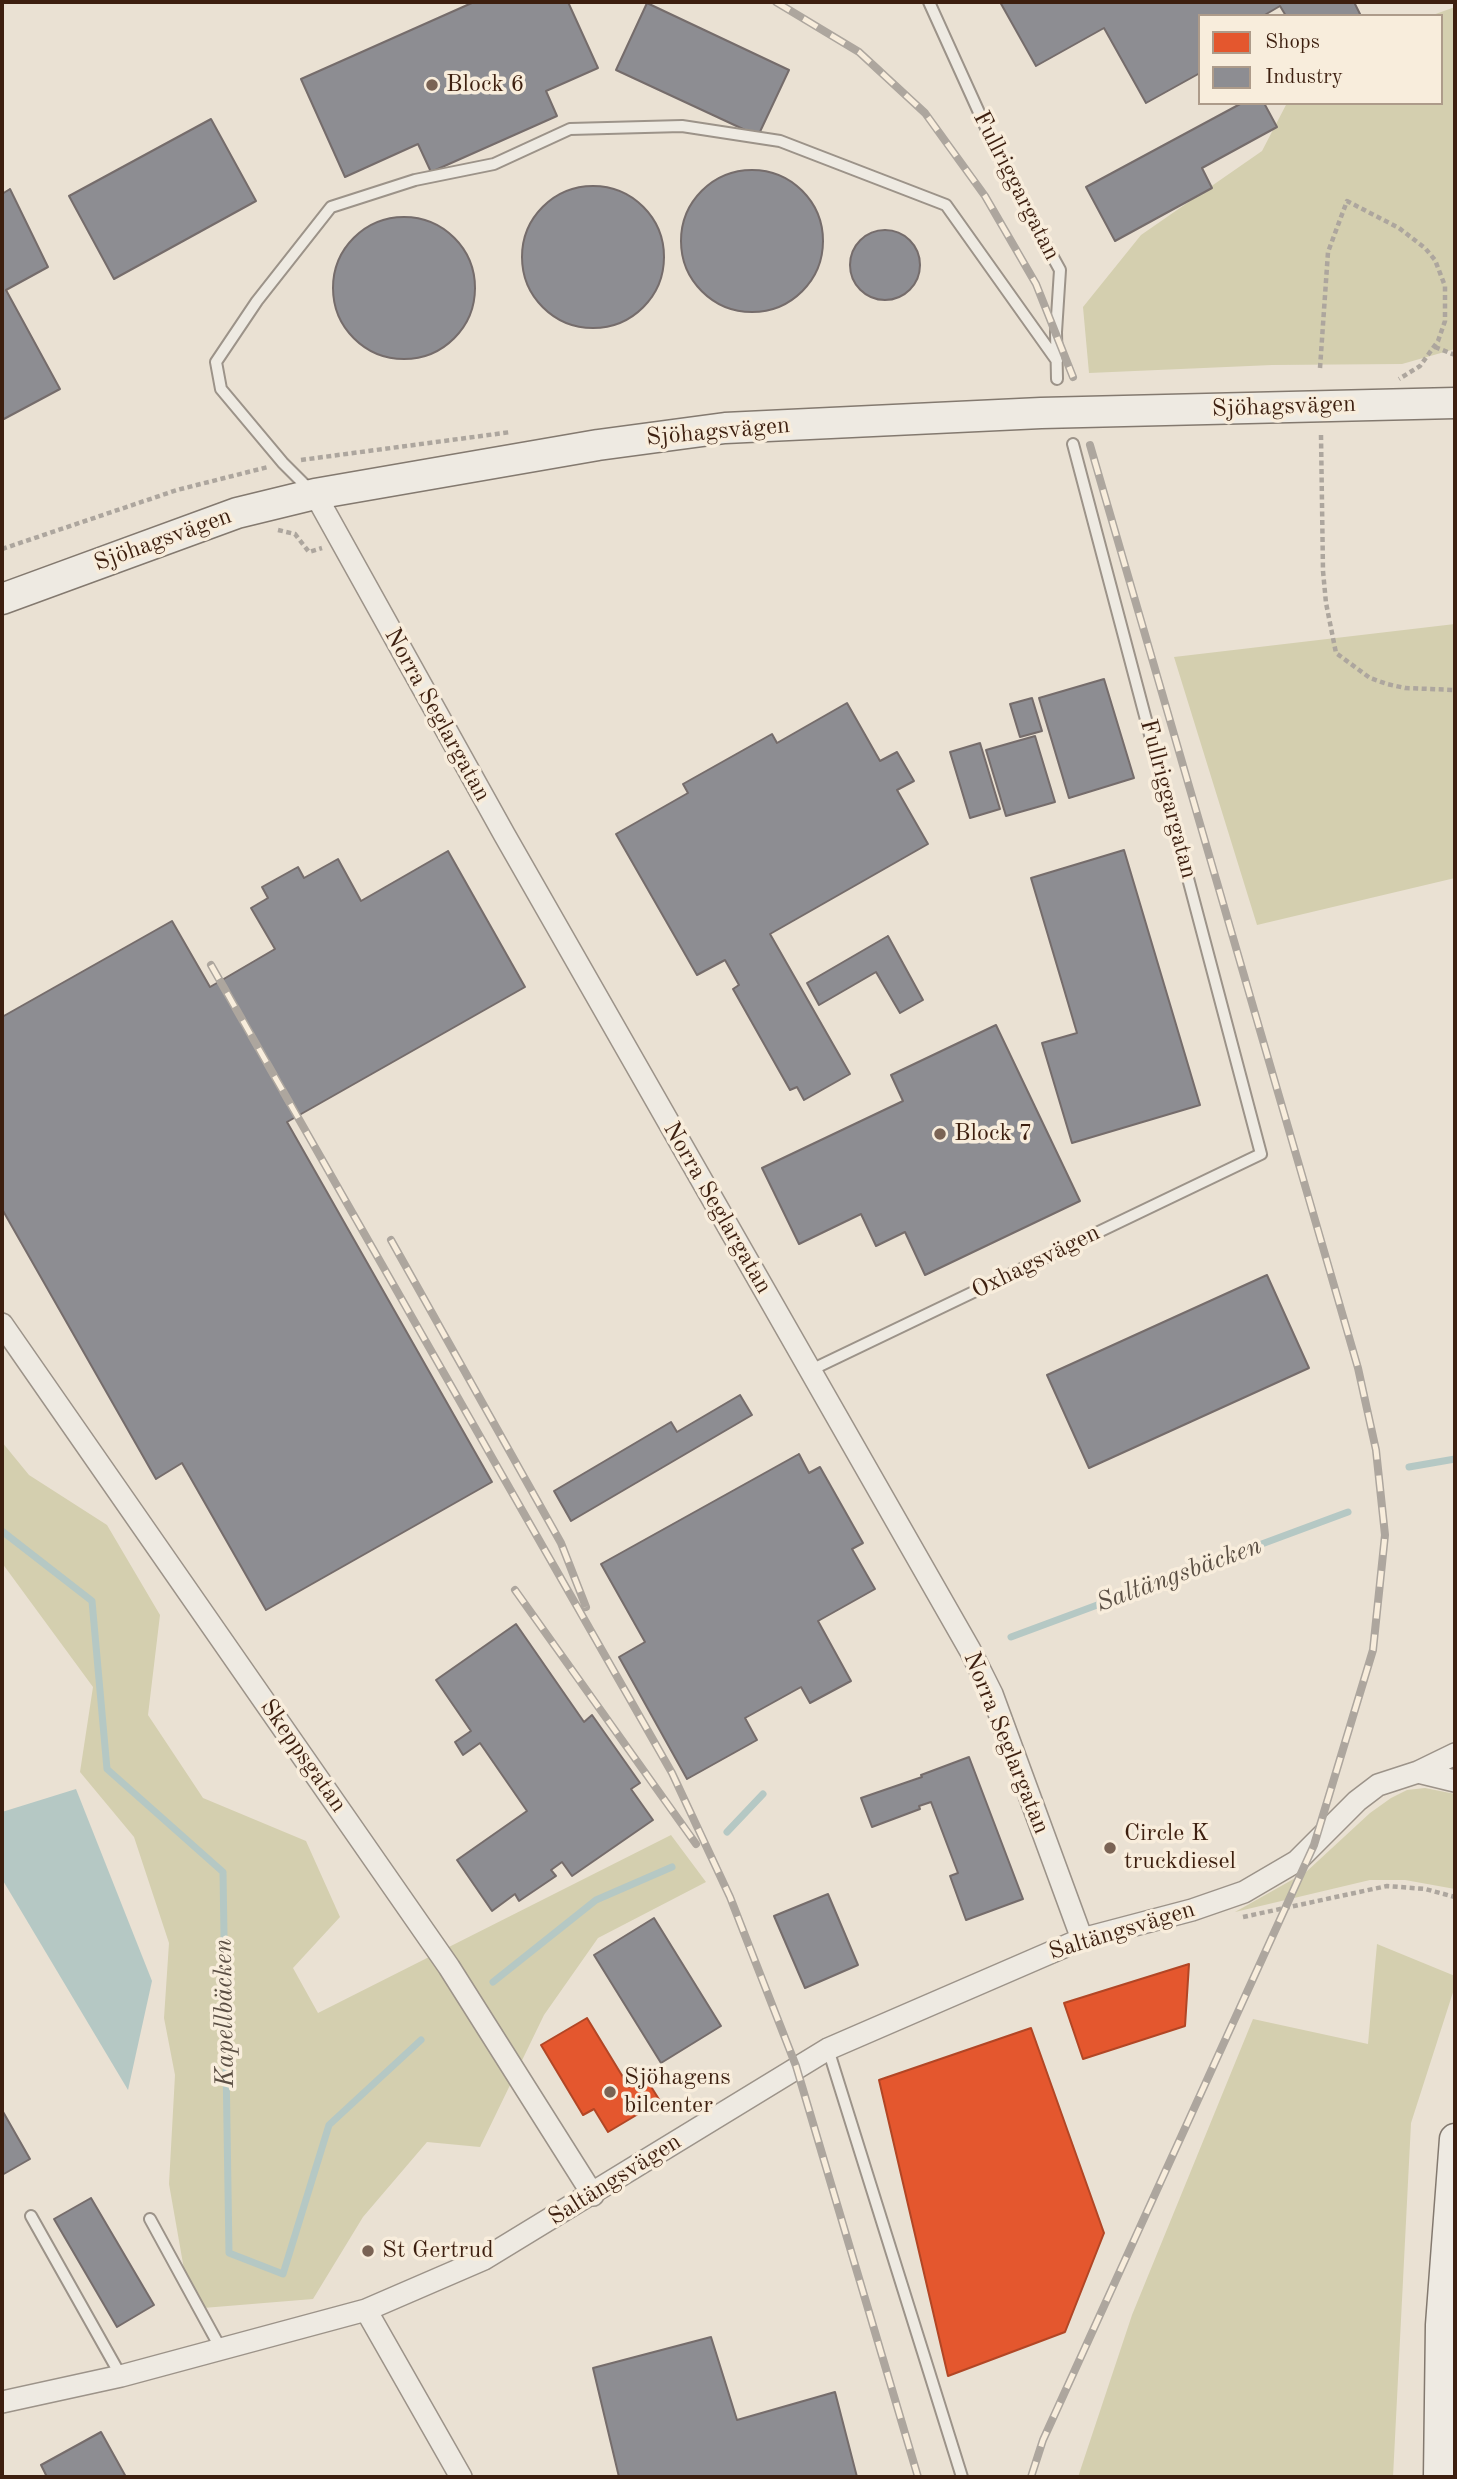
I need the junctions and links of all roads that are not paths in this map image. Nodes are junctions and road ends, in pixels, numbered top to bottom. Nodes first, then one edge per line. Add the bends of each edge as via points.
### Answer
1 (929, 2) edge
2 (1057, 361) junction
3 (1058, 379) dead end
4 (1455, 403) edge
5 (1073, 444) dead end
6 (315, 494) junction
7 (2, 599) edge
8 (1261, 1154) joint
9 (2, 1324) edge
10 (811, 1370) junction
11 (1455, 1754) edge
12 (1418, 1772) junction
13 (1455, 1781) edge
14 (1082, 1939) junction
15 (828, 2049) junction
16 (1454, 2145) edge
17 (593, 2195) junction
18 (31, 2216) dead end
19 (150, 2219) dead end
20 (366, 2310) junction
21 (221, 2349) junction
22 (121, 2376) junction
23 (2, 2402) edge
24 (461, 2477) edge
25 (962, 2477) edge
26 (1439, 2477) edge

1 - 2 lane, Fullriggargatan via 1006,172 1060,270
2 - 3 lane, Fullriggargatan
2 - 6 lane via 946,205 780,141 682,126 570,129 495,164 415,180 331,207 257,301 216,362 221,388
4 - 6 main road, Sjöhagsvägen via 1041,413 725,428
5 - 8 lane, Fullriggargatan
6 - 7 main road, Sjöhagsvägen via 197,525
6 - 10 street, Norra Seglargatan via 510,846
8 - 10 lane, Oxhagsvägen
9 - 17 street, Skeppsgatan via 449,1967
10 - 14 street, Norra Seglargatan via 992,1694
11 - 12 street, Saltängsvägen
12 - 13 street
12 - 14 street, Saltängsvägen via 1378,1786 1297,1861 1244,1892
14 - 15 street, Saltängsvägen
15 - 17 street, Saltängsvägen
15 - 25 lane
16 - 26 main road via 1441,2325
17 - 20 street, Saltängsvägen via 484,2259
18 - 22 lane
19 - 21 lane
20 - 21 street, Saltängsvägen
20 - 24 street
21 - 22 street, Saltängsvägen
22 - 23 street, Saltängsvägen

